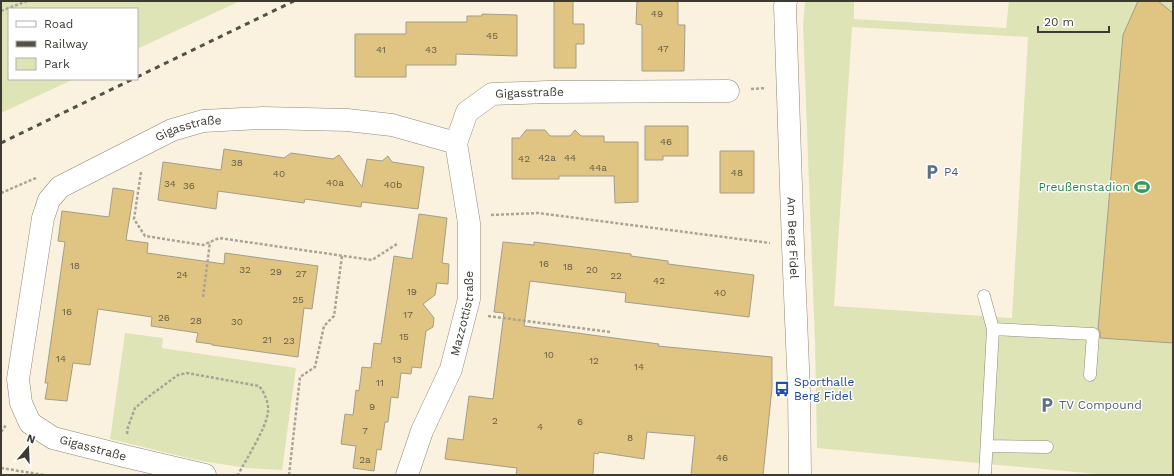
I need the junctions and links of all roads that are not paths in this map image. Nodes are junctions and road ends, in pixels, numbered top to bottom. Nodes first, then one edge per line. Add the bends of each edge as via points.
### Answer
1 (786, 1) edge
2 (728, 91) dead end
3 (456, 143) junction
4 (984, 296) dead end
5 (993, 329) junction
6 (1090, 375) dead end
7 (987, 446) junction
8 (1047, 447) dead end
9 (205, 475) edge
10 (407, 475) edge
11 (800, 475) edge
12 (986, 475) edge

1 - 11 street, Am Berg Fidel
2 - 3 street, Gigasstraße via 492,94 467,112
3 - 9 street, Gigasstraße via 392,125 347,120 263,118 203,121 172,130 60,187 49,200 43,218 18,378 21,403 30,423 53,438
3 - 10 street, Mazzottistraße via 468,216 469,299 451,369 422,431
4 - 5 lane
5 - 6 lane via 1092,334
5 - 7 lane
7 - 8 lane
7 - 12 lane

